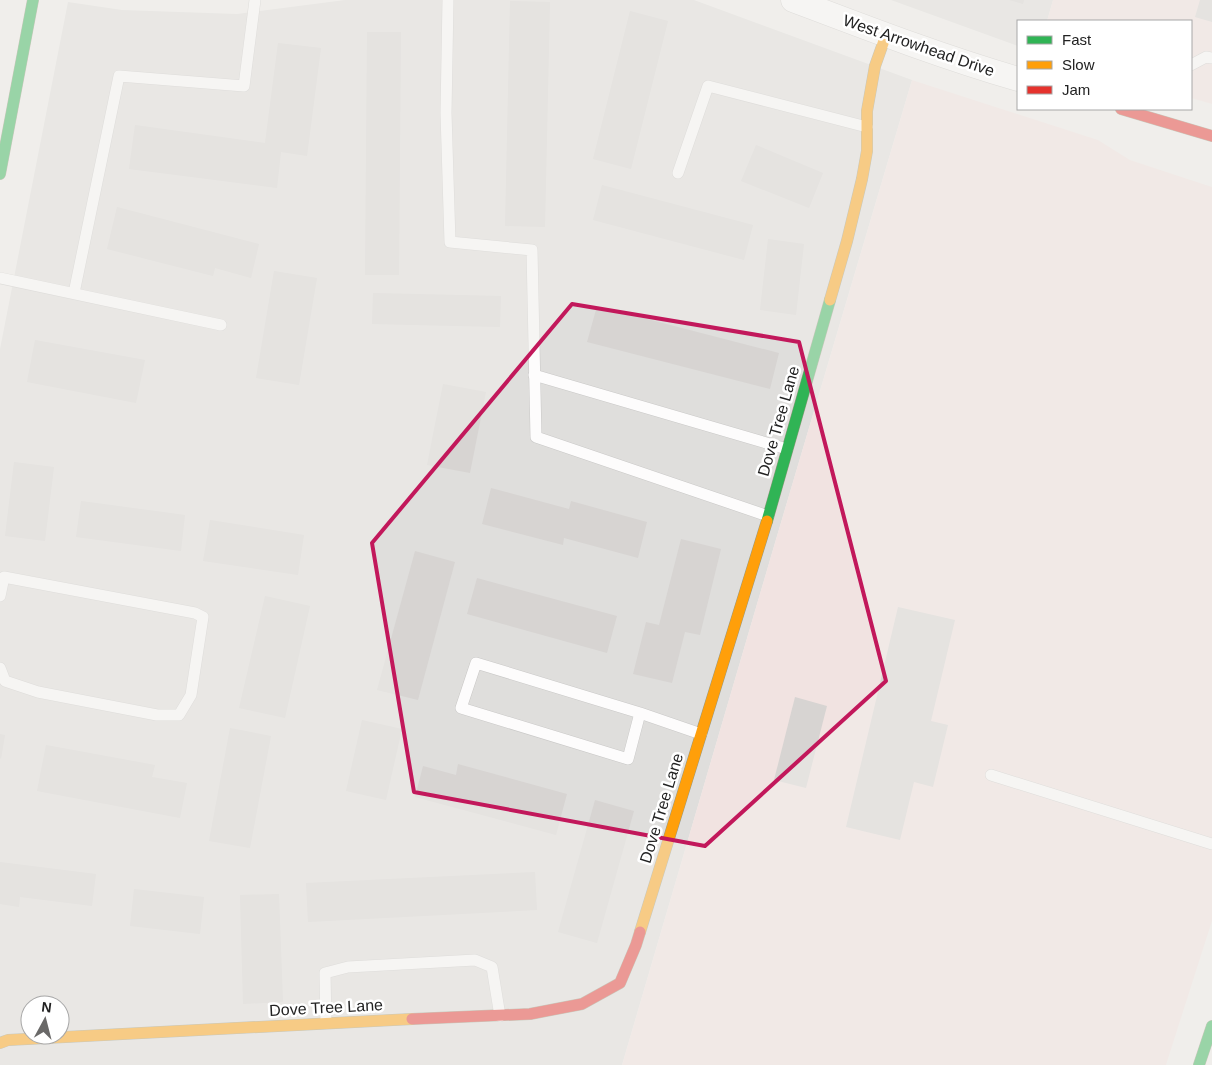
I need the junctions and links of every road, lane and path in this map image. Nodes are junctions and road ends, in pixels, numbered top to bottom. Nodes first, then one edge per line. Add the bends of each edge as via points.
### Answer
1 (33, 0) edge
2 (255, 0) edge
3 (448, 0) edge
4 (793, 0) edge
5 (886, 35) junction
6 (1212, 58) edge
7 (1192, 64) edge
8 (1017, 79) edge
9 (1124, 110) edge
10 (1171, 110) edge
11 (1166, 122) junction
12 (867, 127) junction
13 (4, 135) edge
14 (1212, 136) edge
15 (678, 173) dead end
16 (0, 174) edge
17 (0, 278) edge
18 (74, 293) junction
19 (221, 325) dead end
20 (534, 375) junction
21 (787, 449) junction
22 (768, 516) junction
23 (0, 596) edge
24 (0, 668) edge
25 (640, 713) junction
26 (701, 734) junction
27 (991, 775) dead end
28 (1212, 844) edge
29 (500, 1016) junction
30 (326, 1023) junction
31 (1212, 1026) edge
32 (0, 1043) edge
33 (1199, 1065) edge

1 - 13 street
2 - 18 lane via 244,86 119,76
3 - 20 lane via 446,113 450,242 532,250
4 - 5 street, West Arrowhead Drive
5 - 8 street, West Arrowhead Drive
5 - 12 street, Dove Tree Lane via 875,66
6 - 7 lane via 1206,57
9 - 11 street
10 - 11 lane
11 - 14 street
12 - 15 lane via 708,86
12 - 21 street, Dove Tree Lane via 866,161 847,241
13 - 16 street
17 - 18 lane
18 - 19 lane
20 - 21 lane
20 - 22 lane via 536,437
21 - 22 street, Dove Tree Lane
22 - 26 street, Dove Tree Lane
23 - 24 lane via 4,577 204,617 191,695 179,715 157,715 38,692 5,681
25 - 25 lane via 476,664 461,708 628,759
25 - 26 lane
26 - 29 street, Dove Tree Lane via 636,945 620,983 582,1004
27 - 28 lane
29 - 30 street, Dove Tree Lane
29 - 30 lane via 492,967 475,960 348,967 325,973
30 - 32 street, Dove Tree Lane via 8,1040
31 - 33 street

